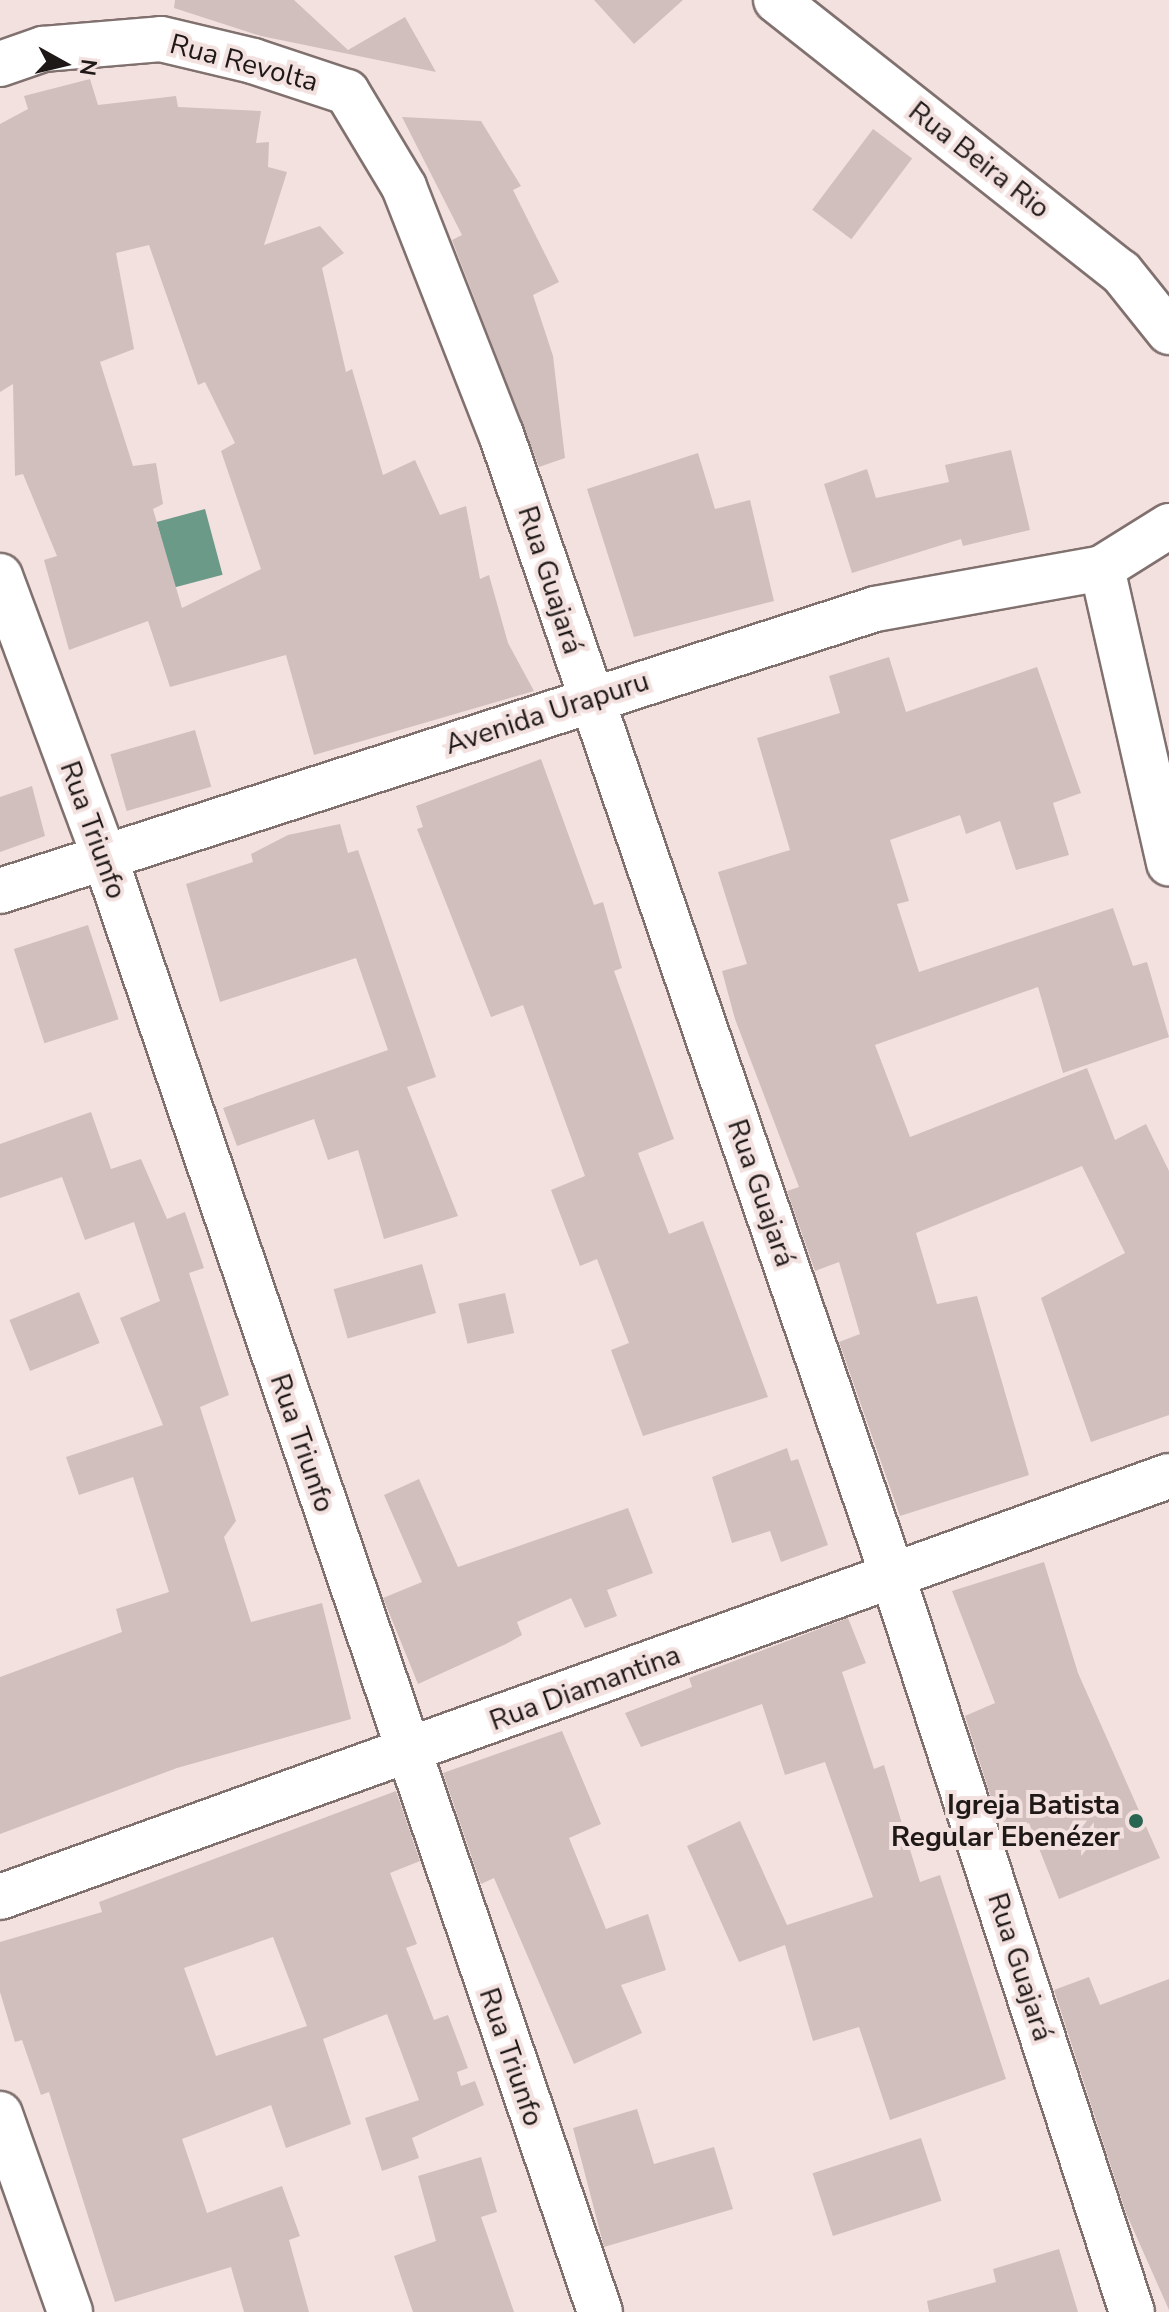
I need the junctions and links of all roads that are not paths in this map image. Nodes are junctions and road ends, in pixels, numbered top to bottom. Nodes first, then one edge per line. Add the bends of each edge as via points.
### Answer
1 (776, 0) edge
2 (0, 64) edge
3 (347, 92) joint
4 (1169, 332) edge
5 (1169, 526) edge
6 (1102, 568) junction
7 (0, 576) edge
8 (590, 699) junction
9 (105, 858) junction
10 (1169, 864) edge
11 (0, 891) edge
12 (1169, 1476) edge
13 (892, 1574) junction
14 (406, 1754) junction
15 (0, 1897) edge
16 (0, 2114) edge
17 (1169, 2306) edge
18 (70, 2312) edge
19 (600, 2312) edge
20 (1132, 2312) edge
21 (1151, 2312) edge

1 - 4 street, Rua Beira Rio via 1121,272
2 - 3 street, Rua Revolta via 43,49 161,39
3 - 8 street, Rua Guajará via 404,187 501,434
5 - 6 street
6 - 8 street, Avenida Urapuru via 875,609
6 - 10 street
7 - 9 street, Rua Triunfo
8 - 9 street, Avenida Urapuru
8 - 13 street, Rua Guajará
9 - 11 street, Avenida Urapuru
9 - 14 street, Rua Triunfo
12 - 13 street, Rua Diamantina
13 - 14 street, Rua Diamantina
13 - 20 street, Rua Guajará
14 - 15 street, Rua Diamantina
14 - 19 street, Rua Triunfo
16 - 18 street
17 - 21 street

